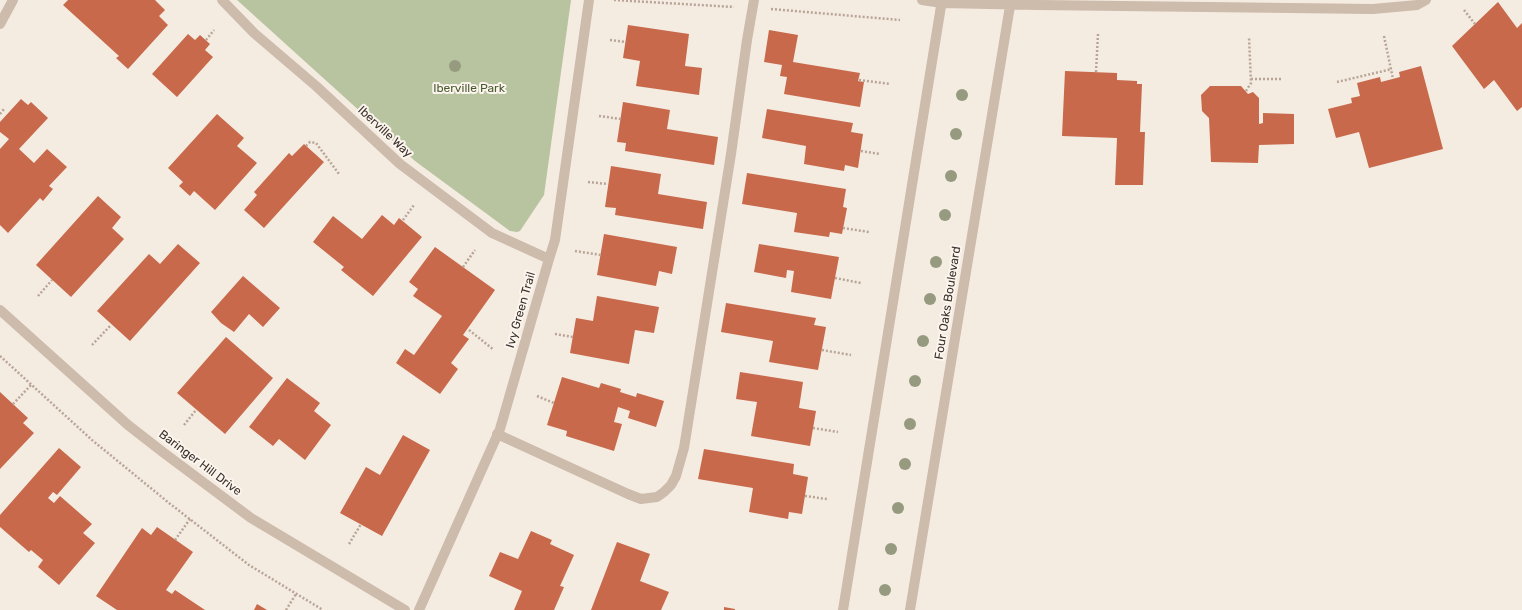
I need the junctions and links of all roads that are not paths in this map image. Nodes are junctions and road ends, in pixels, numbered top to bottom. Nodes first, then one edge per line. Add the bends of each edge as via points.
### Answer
1 (13, 0) edge
2 (222, 0) edge
3 (589, 0) edge
4 (754, 0) edge
5 (922, 0) edge
6 (1426, 0) edge
7 (942, 2) edge
8 (1010, 2) edge
9 (1346, 4) edge
10 (0, 24) edge
11 (549, 258) junction
12 (0, 310) edge
13 (497, 434) junction
14 (405, 610) edge
15 (419, 610) edge
16 (843, 610) edge
17 (910, 610) edge

1 - 10 street
2 - 11 street, Iberville Way via 400,164 492,233
3 - 11 street, Ivy Green Trail via 556,232
4 - 13 street via 684,448 671,485 657,497 641,499
5 - 7 street
6 - 9 street via 1417,6 1373,9
7 - 8 street
7 - 16 street
8 - 9 street
8 - 17 street, Four Oaks Boulevard
11 - 13 street, Ivy Green Trail
12 - 14 street, Baringer Hill Drive via 128,425 251,518
13 - 15 street, Ivy Green Trail

